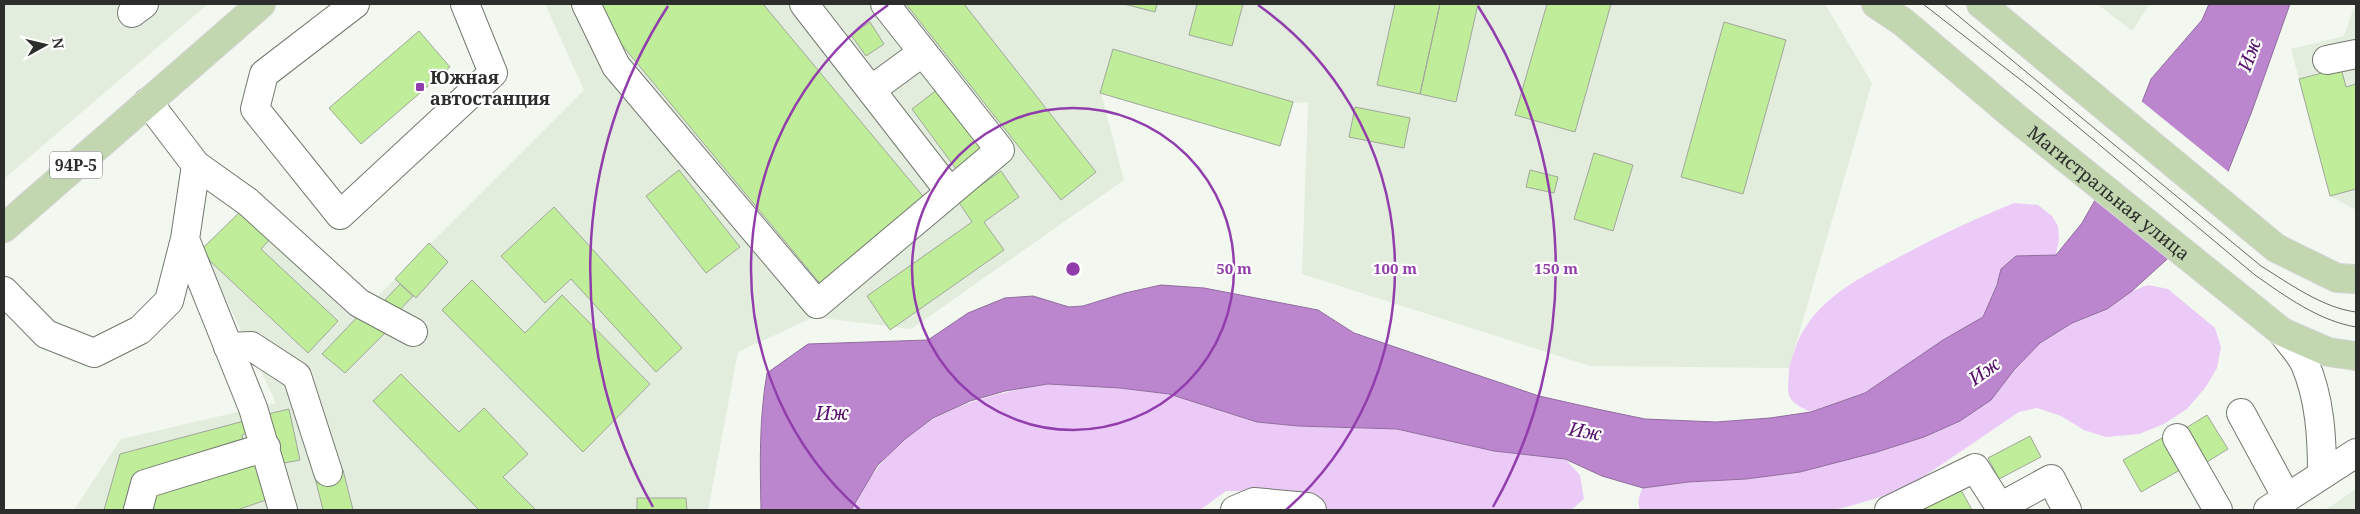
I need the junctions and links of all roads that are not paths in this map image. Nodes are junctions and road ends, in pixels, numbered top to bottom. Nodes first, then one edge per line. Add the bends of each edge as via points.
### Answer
1 (355, 4) edge
2 (465, 4) edge
3 (586, 4) edge
4 (885, 4) edge
5 (1876, 4) edge
6 (1981, 4) edge
7 (258, 5) edge
8 (818, 8) edge
9 (923, 52) junction
10 (2356, 54) edge
11 (2327, 60) dead end
12 (871, 90) junction
13 (148, 102) junction
14 (196, 165) junction
15 (950, 192) junction
16 (9, 217) edge
17 (185, 239) junction
18 (2356, 279) edge
19 (4, 291) edge
20 (413, 332) dead end
21 (2282, 332) junction
22 (228, 347) junction
23 (2356, 356) edge
24 (2241, 413) dead end
25 (2177, 438) dead end
26 (266, 447) junction
27 (2354, 460) edge
28 (328, 472) dead end
29 (2322, 474) junction
30 (2277, 504) edge
31 (138, 510) edge
32 (283, 510) edge
33 (1235, 510) edge
34 (1312, 510) edge
35 (1888, 510) edge
36 (2067, 510) edge
37 (2218, 510) edge

1 - 2 street via 264,74 255,109 340,215 493,73
3 - 15 street via 616,66 817,304
4 - 9 street
5 - 21 main road, Магистральная улица via 1903,22 2015,117
6 - 18 main road via 2276,248 2337,278
7 - 13 main road, 94Р-5
8 - 12 street
9 - 12 street
9 - 15 street via 1000,150
10 - 11 street
12 - 15 street
13 - 14 street
13 - 16 main road, 94Р-5
14 - 17 street
14 - 20 street via 248,202 359,303
17 - 19 street via 169,301 140,330 94,353 46,334
17 - 22 street
21 - 23 main road, Магистральная улица via 2328,352
21 - 29 street via 2304,362 2316,396 2322,436
22 - 26 street
22 - 28 street via 251,346 298,376
24 - 30 street
25 - 37 street
26 - 31 street via 145,484
26 - 32 street
27 - 29 street
29 - 30 street
33 - 34 street via 1254,502
35 - 36 street via 1976,468 2000,508 2050,479

